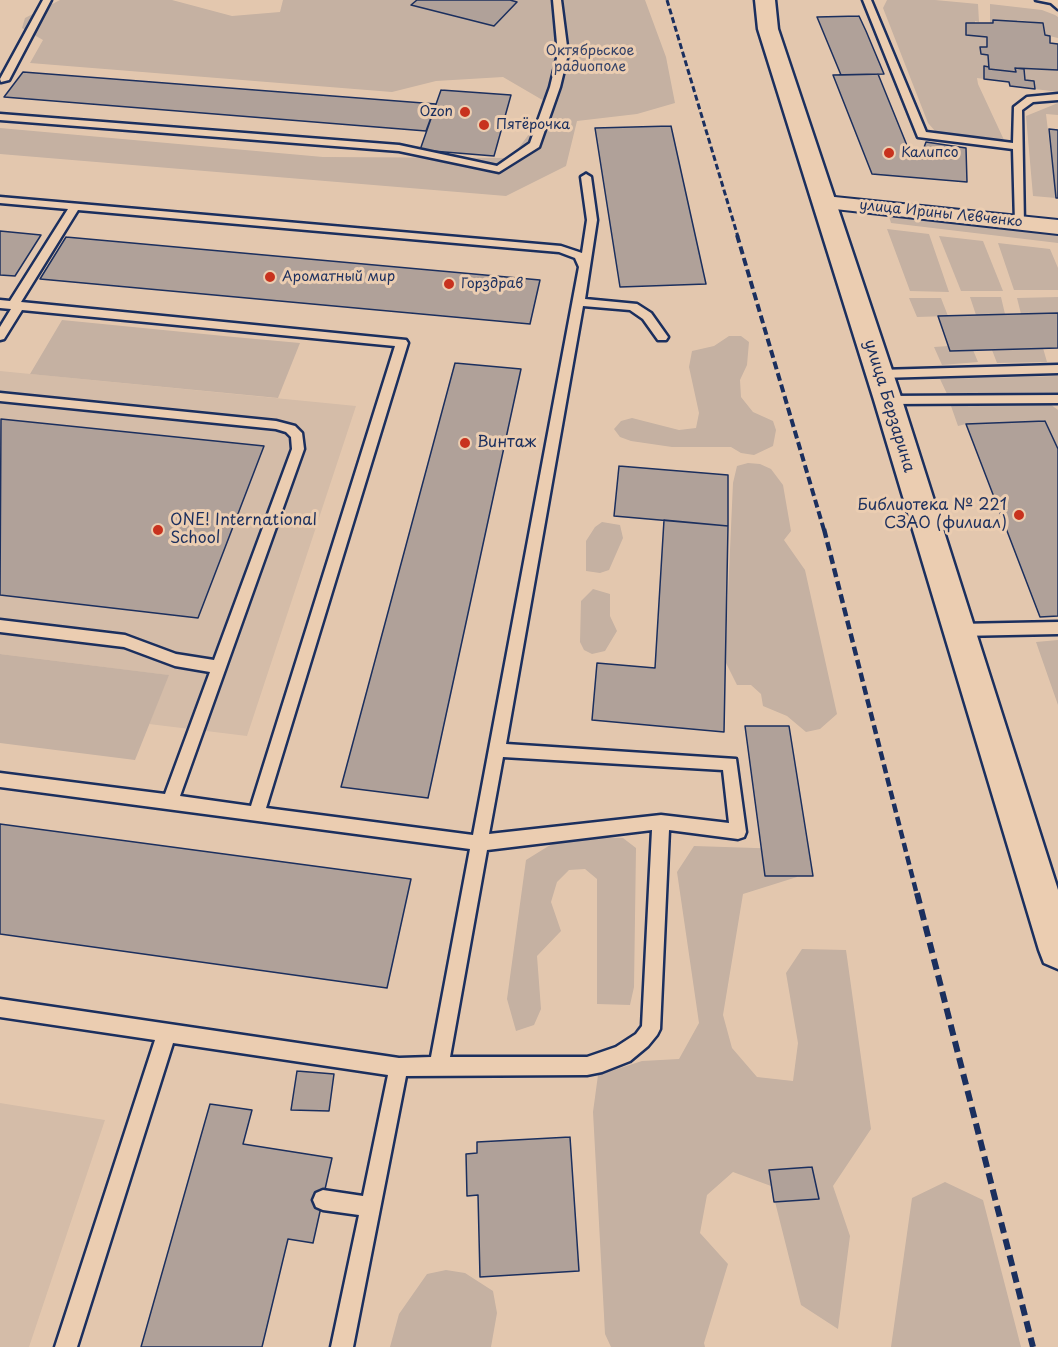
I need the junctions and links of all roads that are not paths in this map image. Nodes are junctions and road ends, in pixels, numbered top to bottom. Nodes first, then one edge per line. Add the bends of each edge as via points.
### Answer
1 (47, 0) edge
2 (557, 0) edge
3 (765, 0) edge
4 (867, 0) edge
5 (1040, 0) edge
6 (1058, 6) edge
7 (1, 82) edge
8 (1058, 97) edge
9 (0, 117) edge
10 (1018, 147) junction
11 (586, 177) dead end
12 (0, 200) edge
13 (825, 202) junction
14 (75, 207) junction
15 (1020, 223) junction
16 (1058, 227) edge
17 (585, 268) junction
18 (579, 302) junction
19 (11, 305) edge
20 (0, 336) edge
21 (662, 337) dead end
22 (1058, 369) edge
23 (883, 387) junction
24 (0, 397) edge
25 (1058, 399) edge
26 (0, 626) edge
27 (1058, 628) edge
28 (959, 630) junction
29 (219, 667) junction
30 (497, 750) junction
31 (0, 780) edge
32 (170, 802) junction
33 (256, 814) junction
34 (661, 822) junction
35 (480, 843) junction
36 (1058, 950) edge
37 (0, 1008) edge
38 (167, 1032) junction
39 (439, 1066) junction
40 (399, 1067) junction
41 (323, 1200) dead end
42 (371, 1207) junction
43 (66, 1347) edge
44 (342, 1347) edge

1 - 7 lane
2 - 9 lane via 563,54 555,87 535,145 499,169 399,148
3 - 13 street, улица Берзарина via 768,29
4 - 10 lane via 922,135
5 - 6 lane via 1054,1
8 - 10 lane via 1030,99 1017,109
10 - 15 lane
11 - 17 lane via 592,227
12 - 14 lane
13 - 15 street, улица Ирины Левченко
13 - 23 street, улица Берзарина
14 - 17 lane via 561,249 579,256
14 - 19 lane
15 - 16 street, улица Ирины Левченко
17 - 18 lane
18 - 21 lane via 633,307 647,316
18 - 30 lane
19 - 20 lane
19 - 33 lane via 402,343
22 - 23 lane
23 - 25 lane
23 - 28 street, улица Берзарина
24 - 29 lane via 276,425 297,436 298,449
26 - 29 lane via 125,641 175,660
27 - 28 lane
28 - 36 street, улица Берзарина
29 - 32 lane
30 - 34 lane via 730,764 738,832
30 - 35 lane
31 - 32 lane
32 - 33 lane
33 - 35 lane
34 - 35 lane
34 - 39 lane via 651,1029 642,1040 623,1054 587,1066
35 - 39 lane
37 - 38 lane
38 - 40 lane
38 - 43 lane
39 - 40 lane
40 - 42 lane
41 - 42 lane
42 - 44 lane

